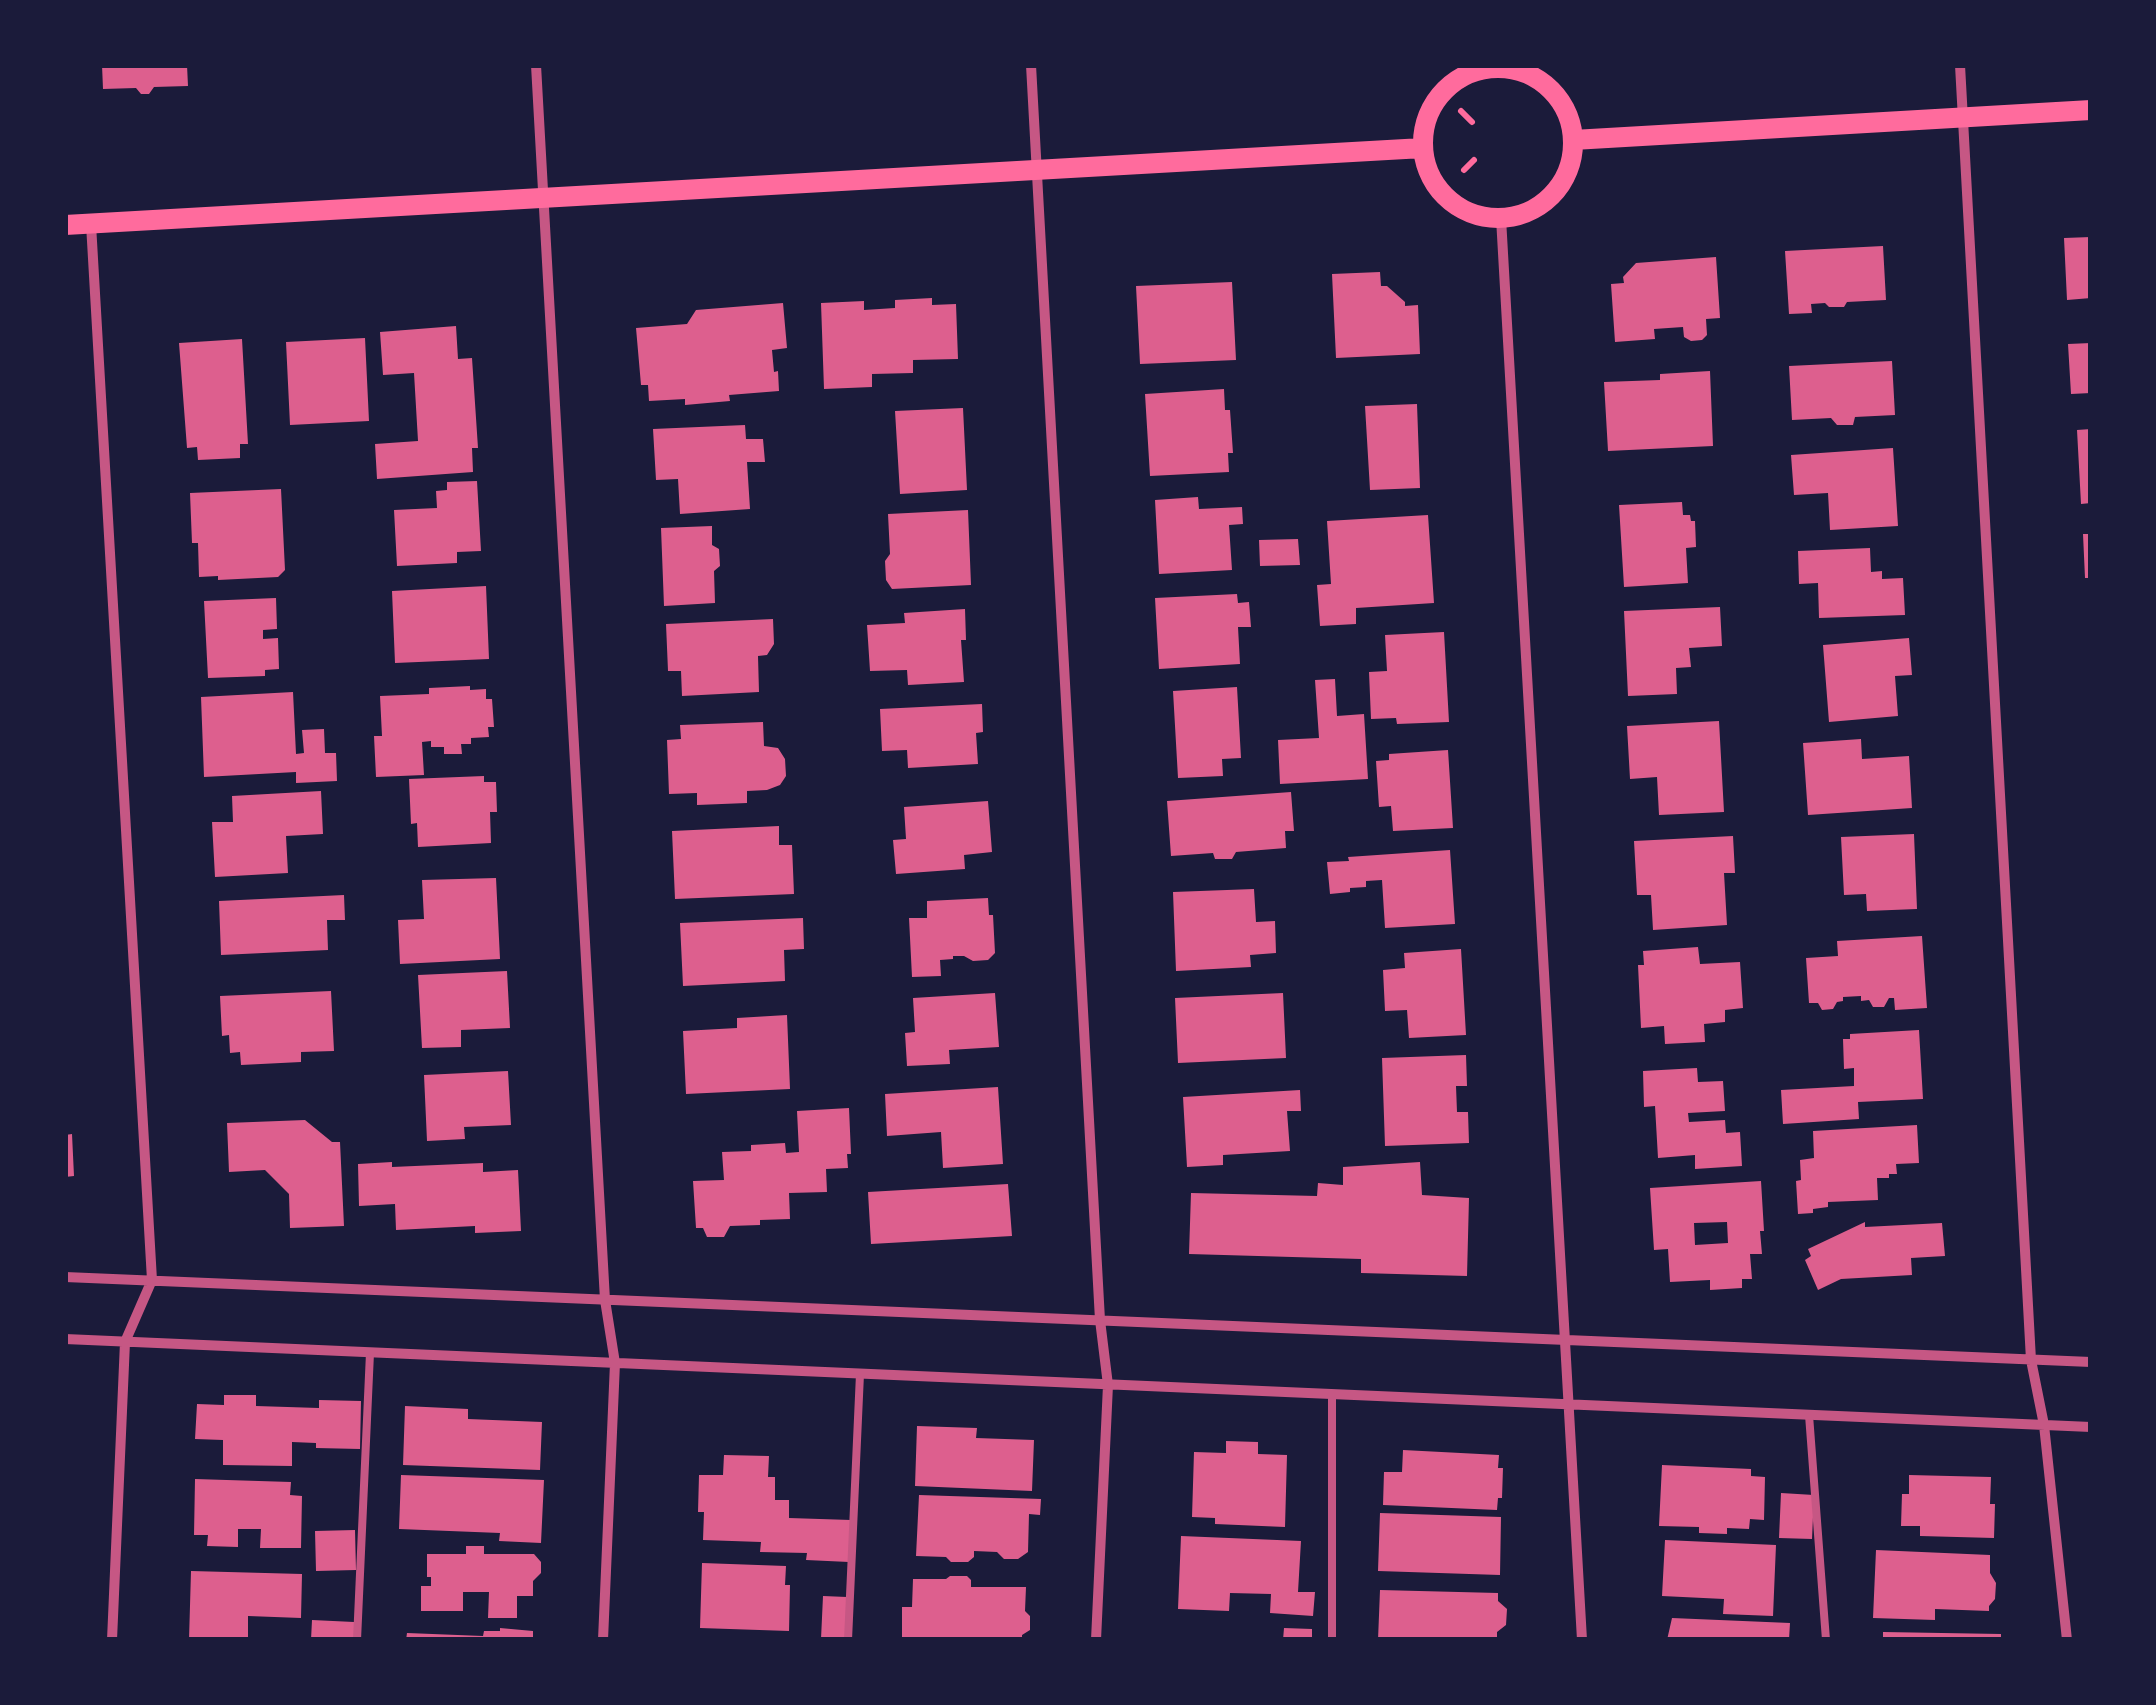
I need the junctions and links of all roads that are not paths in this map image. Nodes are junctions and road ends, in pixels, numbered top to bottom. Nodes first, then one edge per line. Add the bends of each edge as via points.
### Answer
1 (536, 65) edge
2 (1031, 65) edge
3 (1960, 65) edge
4 (1493, 67) edge
5 (2091, 110) edge
6 (1963, 117) junction
7 (1573, 140) junction
8 (1423, 148) junction
9 (1037, 170) junction
10 (543, 198) junction
11 (1501, 218) junction
12 (91, 224) junction
13 (65, 226) edge
14 (65, 1277) edge
15 (152, 1280) junction
16 (606, 1300) junction
17 (1100, 1320) junction
18 (65, 1340) edge
19 (1565, 1340) junction
20 (125, 1342) junction
21 (370, 1352) junction
22 (2031, 1360) junction
23 (2091, 1362) edge
24 (615, 1363) junction
25 (860, 1374) junction
26 (1108, 1385) junction
27 (1332, 1394) junction
28 (1568, 1404) junction
29 (1809, 1415) junction
30 (2044, 1426) junction
31 (2091, 1427) edge
32 (112, 1640) edge
33 (357, 1640) edge
34 (604, 1640) edge
35 (848, 1640) edge
36 (1096, 1640) edge
37 (1332, 1640) edge
38 (1582, 1640) edge
39 (1826, 1640) edge
40 (2067, 1640) edge

1 - 10 street
2 - 9 street
3 - 6 street
4 - 7 main road via 1522,72 1548,87 1566,110
4 - 8 main road via 1464,76 1441,94 1426,119
5 - 6 main road
6 - 7 main road
6 - 22 street
7 - 11 main road via 1554,194 1530,211
8 - 9 main road
8 - 11 main road via 1430,176 1448,199 1472,214
9 - 10 main road
9 - 17 street
10 - 12 main road
10 - 16 street
11 - 19 street
12 - 13 main road
12 - 15 street
14 - 15 street
15 - 16 street
15 - 20 street
16 - 17 street
16 - 24 street
17 - 19 street
17 - 26 street
18 - 20 street
19 - 22 street
19 - 28 street
20 - 21 street
20 - 32 street
21 - 24 street
21 - 33 lane
22 - 23 street
22 - 30 street
24 - 25 street
24 - 34 street
25 - 26 street
25 - 35 lane
26 - 27 street
26 - 36 street
27 - 28 street
27 - 37 lane
28 - 29 street
28 - 38 street
29 - 30 street
29 - 39 lane
30 - 31 street
30 - 40 street

